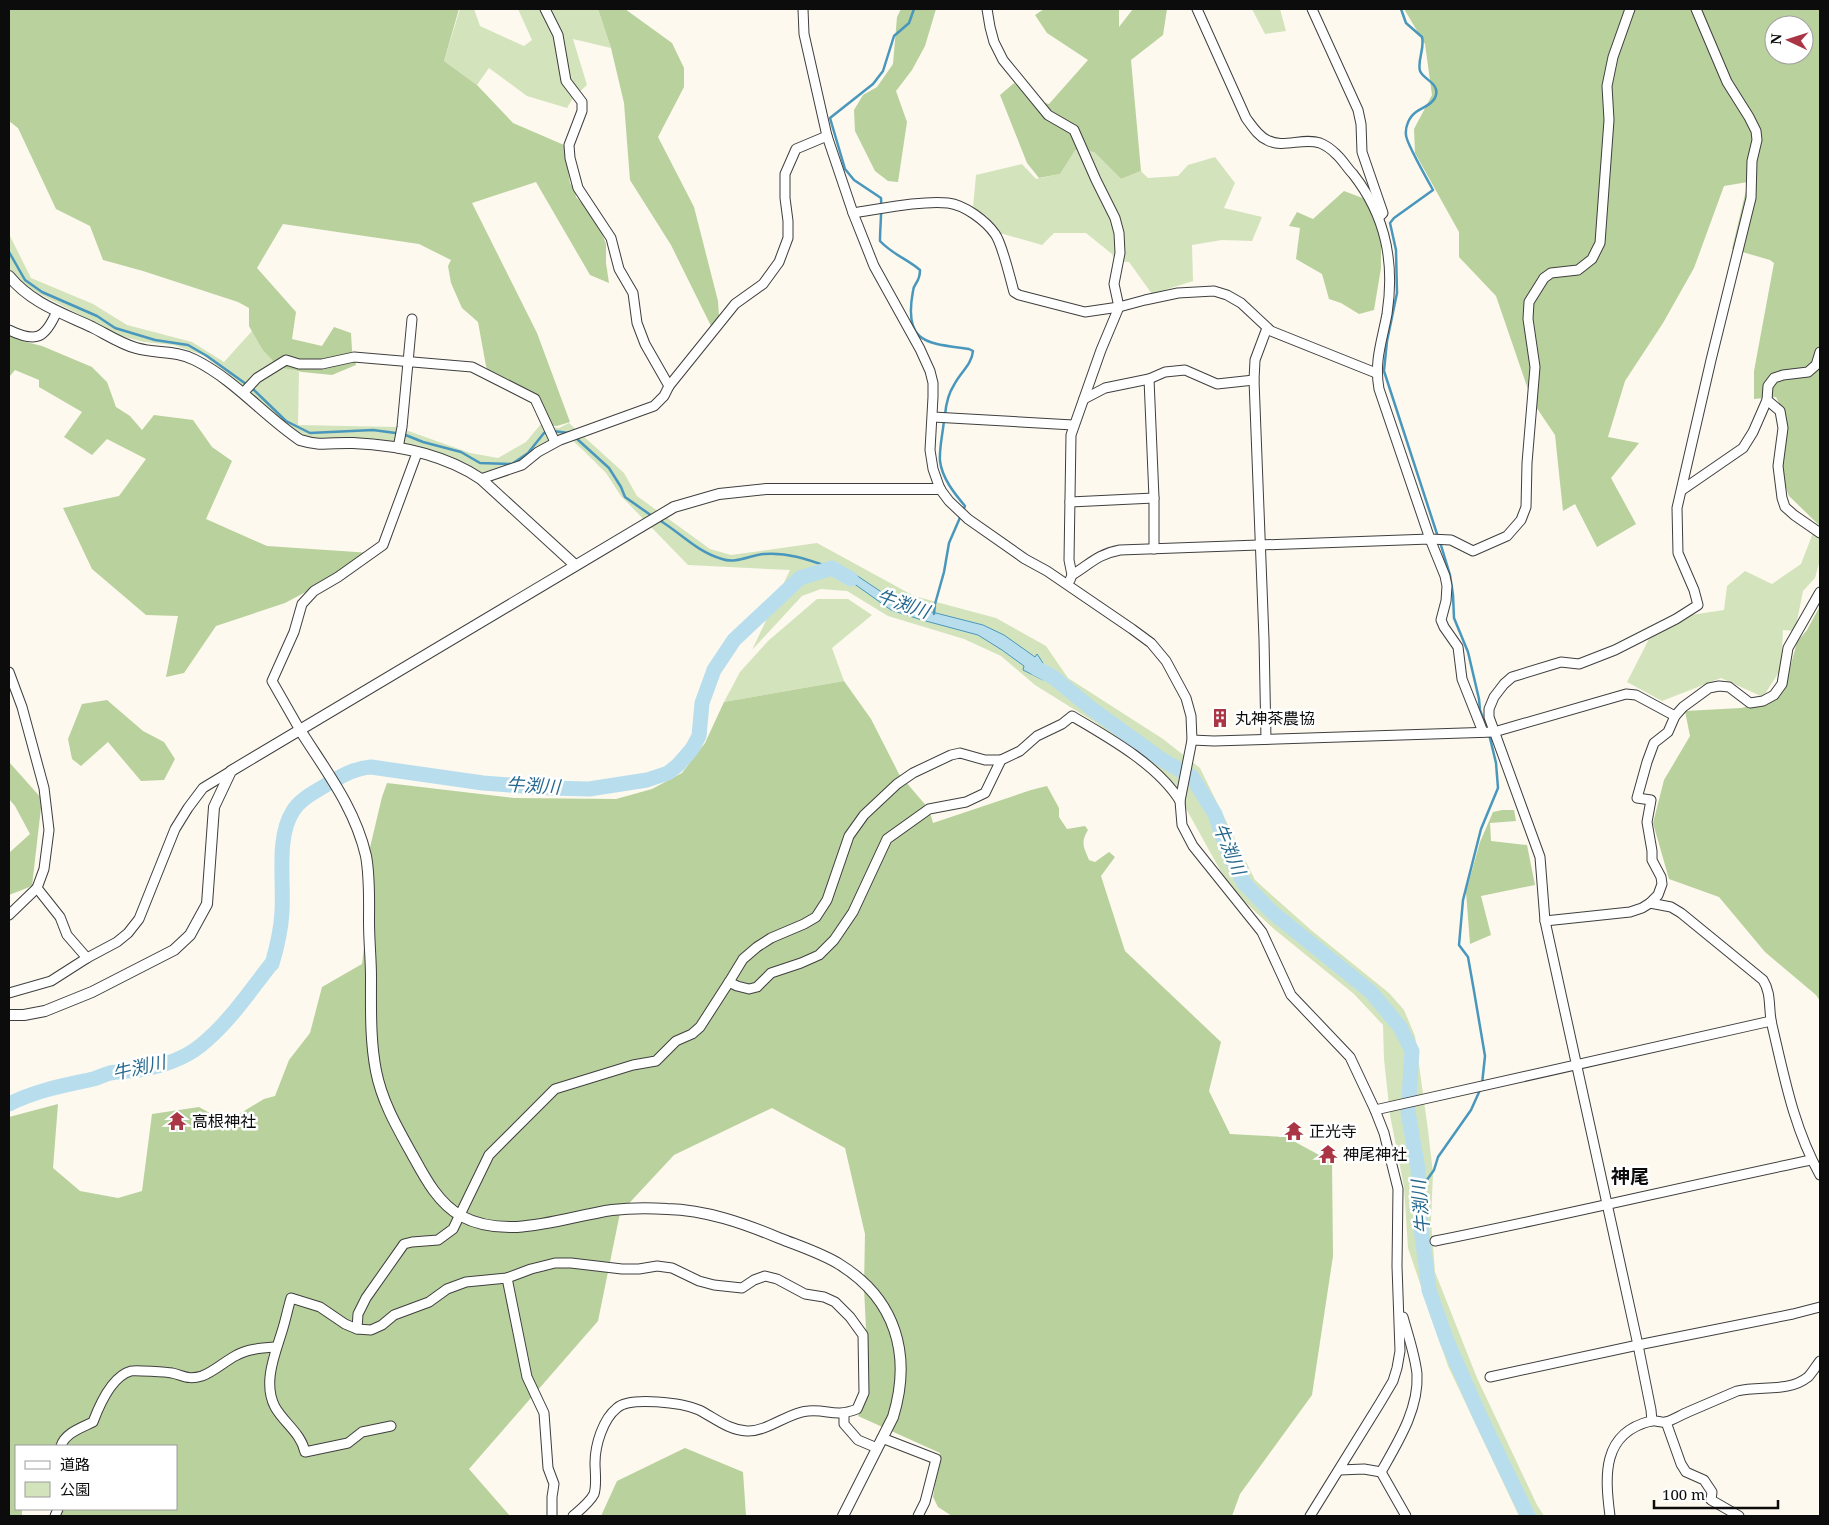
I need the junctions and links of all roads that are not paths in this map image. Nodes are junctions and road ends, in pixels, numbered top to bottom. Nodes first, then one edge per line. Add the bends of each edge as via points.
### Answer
1 (545, 9) edge
2 (803, 9) edge
3 (987, 9) edge
4 (1197, 9) edge
5 (1312, 9) edge
6 (1630, 9) edge
7 (1696, 9) edge
8 (827, 136) junction
9 (853, 212) junction
10 (1379, 217) junction
11 (9, 276) edge
12 (1119, 307) junction
13 (57, 311) junction
14 (412, 319) dead end
15 (1267, 328) junction
16 (9, 330) edge
17 (1820, 352) edge
18 (407, 362) junction
19 (1376, 373) junction
20 (1149, 379) junction
21 (1254, 380) junction
22 (669, 386) junction
23 (243, 393) junction
24 (1084, 399) junction
25 (1767, 400) junction
26 (933, 417) junction
27 (1073, 424) junction
28 (555, 442) junction
29 (398, 448) junction
30 (417, 453) junction
31 (481, 480) junction
32 (940, 489) junction
33 (1682, 490) junction
34 (1154, 498) junction
35 (1070, 502) junction
36 (1820, 533) edge
37 (1430, 539) junction
38 (1261, 545) junction
39 (1154, 549) junction
40 (575, 564) junction
41 (1072, 575) junction
42 (1069, 586) junction
43 (1820, 592) edge
44 (9, 672) edge
45 (1675, 716) junction
46 (300, 730) junction
47 (1483, 732) junction
48 (1494, 732) junction
49 (1266, 739) junction
50 (1192, 740) junction
51 (1001, 760) junction
52 (231, 771) junction
53 (1180, 801) junction
54 (37, 888) junction
55 (1650, 903) junction
56 (9, 915) edge
57 (1545, 921) junction
58 (87, 958) junction
59 (729, 982) junction
60 (9, 993) edge
61 (9, 1015) edge
62 (1771, 1021) junction
63 (1577, 1064) junction
64 (1375, 1110) junction
65 (1811, 1160) junction
66 (1820, 1176) edge
67 (1607, 1205) junction
68 (460, 1216) junction
69 (1435, 1241) dead end
70 (507, 1278) junction
71 (1400, 1306) junction
72 (1820, 1306) edge
73 (357, 1328) junction
74 (1638, 1345) junction
75 (276, 1347) junction
76 (1820, 1361) edge
77 (1490, 1377) dead end
78 (844, 1414) junction
79 (1652, 1421) junction
80 (1666, 1422) junction
81 (391, 1426) dead end
82 (882, 1438) junction
83 (61, 1445) edge
84 (877, 1448) junction
85 (1340, 1470) junction
86 (1381, 1472) junction
87 (552, 1516) edge
88 (573, 1516) edge
89 (844, 1516) edge
90 (918, 1516) edge
91 (1310, 1516) edge
92 (1406, 1516) edge
93 (1610, 1516) edge
94 (1739, 1516) edge

1 - 22 street via 558,35 566,81 582,102 582,111 569,145 578,188 612,238 619,269 633,293 644,344
2 - 8 street via 804,34
3 - 12 street via 994,42 1003,60 1048,115 1074,130 1115,218 1120,252 1114,284
4 - 10 street via 1246,118 1254,129 1268,141 1320,143 1337,154
5 - 10 street via 1358,110 1362,152 1383,213
6 - 37 street via 1613,57 1607,86 1609,120 1600,242 1592,259 1578,270 1551,273 1544,278 1529,302 1528,319 1535,367 1526,507 1521,520 1507,536 1473,551 1451,540
7 - 33 street via 1727,82 1756,131 1757,140 1752,161 1751,198
8 - 9 street
8 - 22 street via 796,149 786,174 788,238 779,262 763,284 735,304
9 - 12 street via 947,202 955,204 981,218 996,235 1014,292 1084,312
9 - 26 street via 874,266 930,372
10 - 19 street via 1390,261 1390,289
11 - 13 street via 26,294
12 - 15 street via 1178,293 1214,292 1241,303
12 - 24 street
13 - 16 street via 43,334 31,338
13 - 23 street via 126,345 186,355 216,370
14 - 18 street
15 - 19 street
15 - 21 street via 1255,360
17 - 25 street via 1816,365 1808,372 1774,378 1768,386
18 - 23 street via 354,357 322,364 299,364 286,360 257,378
18 - 28 street via 472,367 535,399
18 - 29 street
19 - 37 street via 1385,410
20 - 21 street via 1165,372 1186,370 1217,384
20 - 24 street via 1105,388
20 - 34 street
21 - 38 street
22 - 28 street via 654,406
23 - 29 street via 300,440 318,445 352,442
24 - 27 street
25 - 33 street via 1743,448
25 - 36 street via 1780,411 1783,428 1778,466 1785,508
26 - 27 street
26 - 32 street via 930,450
27 - 35 street
28 - 31 street via 522,465
29 - 30 street
30 - 31 street via 454,464
30 - 46 street via 383,545 314,591 302,604 294,632 272,681
31 - 40 street
32 - 40 street via 766,488 719,494 674,507
32 - 42 street via 968,519
33 - 48 street via 1677,514 1678,552 1698,605 1615,650 1579,664 1561,662 1512,677 1494,697 1489,709
34 - 35 street
34 - 39 street
35 - 41 street via 1069,560
37 - 38 street
37 - 47 street via 1447,586 1441,620 1458,647 1462,679
38 - 39 street
38 - 49 street
39 - 41 street via 1108,552
40 - 46 street
41 - 42 street
42 - 50 street via 1151,643 1166,661 1186,698
43 - 45 street via 1788,648 1782,684 1774,695 1763,701 1750,702 1729,687 1709,688
44 - 54 street via 24,714 45,796 49,830 44,869
45 - 48 street via 1636,695 1626,694
45 - 55 street via 1668,732 1654,743 1637,798 1652,800 1647,822 1652,860 1662,877 1658,895
46 - 52 street
46 - 68 street via 339,787 362,841 369,878 373,1046 376,1071 387,1108 427,1182
47 - 48 street
47 - 49 street
48 - 57 street via 1540,857
49 - 50 street
50 - 53 street
51 - 53 street via 1072,716 1153,769
51 - 59 street via 986,760 960,753 951,755 897,784 864,815 850,836 827,900 816,917 757,947 743,959
51 - 59 street via 985,793 966,802 929,810 886,839 853,912 819,955 771,973 757,987 749,989
52 - 58 street via 203,788 188,808 175,829 139,919 117,942
52 - 61 street via 214,808 207,904 190,936 174,950 92,992 45,1011 24,1016
53 - 64 street via 1182,825 1192,846 1262,932 1291,995 1350,1057
54 - 56 street
54 - 58 street via 60,917 67,935
55 - 57 street via 1630,912
55 - 62 street via 1671,907 1681,913 1763,980 1768,987
57 - 63 street
58 - 60 street via 52,981
59 - 68 street via 700,1027 676,1041 656,1061 555,1089 489,1155
62 - 63 street
62 - 65 street via 1789,1097
63 - 64 street
63 - 67 street
64 - 71 street via 1397,1183
65 - 66 street
65 - 67 street
67 - 69 street
67 - 74 street
68 - 73 street via 453,1229 438,1240 404,1244 366,1298 358,1314
68 - 82 street via 486,1225 506,1227 614,1210 694,1211 767,1233 836,1262 866,1284 891,1321 898,1338 901,1381 893,1417
70 - 73 street via 466,1282 394,1315 371,1330
70 - 78 street via 555,1263 622,1269 658,1266 672,1268 714,1285 742,1288 765,1276 805,1294 824,1297 835,1302 863,1335 864,1393 857,1409
70 - 87 street via 527,1377 544,1413 548,1468 554,1484
71 - 85 street via 1400,1351 1393,1380
71 - 86 street via 1414,1356 1417,1384 1414,1405
72 - 74 street
73 - 75 street via 320,1307 291,1298
74 - 77 street
74 - 79 street
75 - 81 street via 270,1384 272,1398 303,1443 305,1452 348,1443 362,1432
75 - 83 street via 252,1349 204,1375 188,1378 172,1373 131,1371 110,1388 92,1422 72,1432
76 - 80 street via 1808,1377 1792,1386 1747,1388
78 - 84 street via 844,1424 858,1440
78 - 88 street via 807,1410 749,1431 731,1428 698,1410 681,1405 625,1403 609,1416 598,1442 594,1494
79 - 80 street
79 - 93 street via 1624,1435 1609,1456 1607,1494
80 - 94 street via 1680,1464 1686,1472 1704,1480 1712,1492 1712,1500
82 - 84 street
82 - 90 street via 936,1459 926,1502
84 - 89 street
85 - 86 street via 1364,1468
85 - 91 street
86 - 92 street

